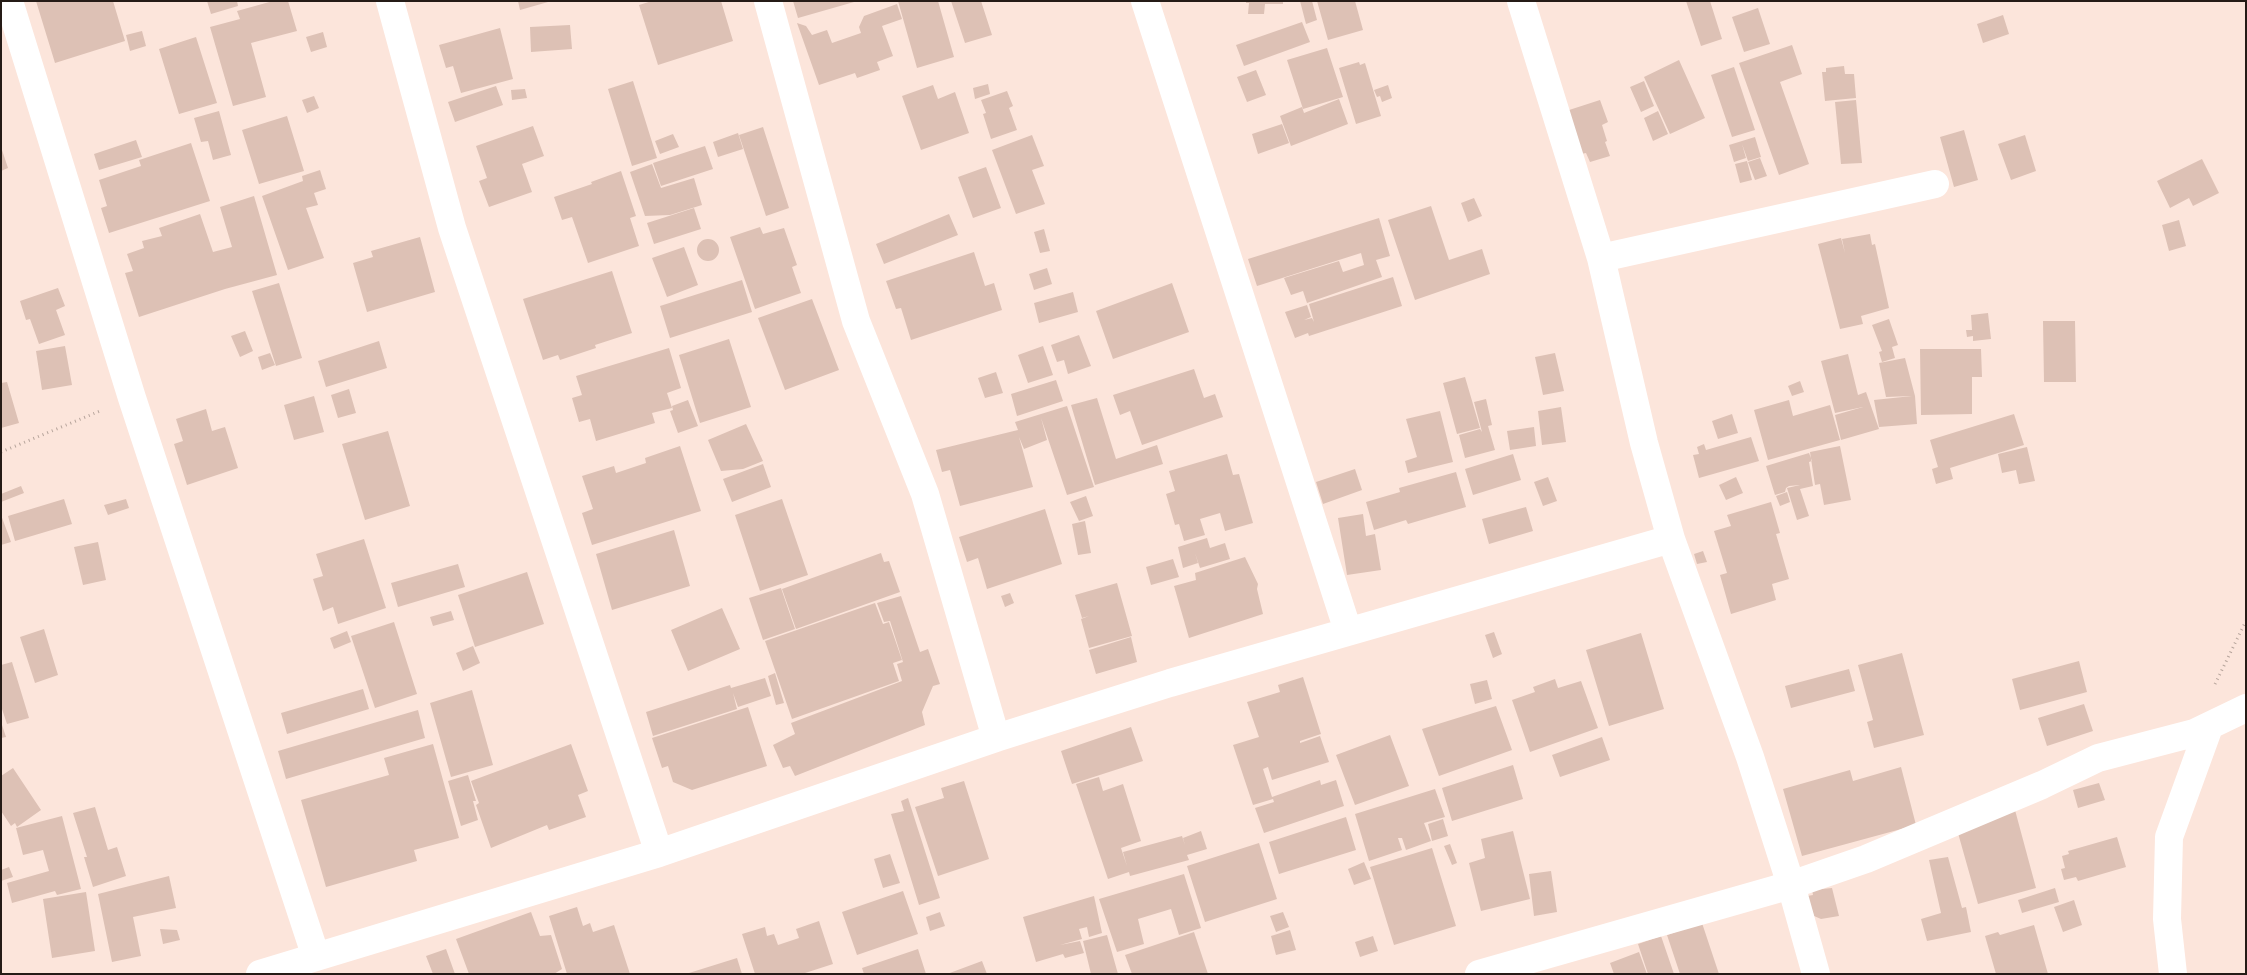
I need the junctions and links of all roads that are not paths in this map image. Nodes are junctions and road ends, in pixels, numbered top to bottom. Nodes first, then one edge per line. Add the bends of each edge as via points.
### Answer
1 (9, 1) edge
2 (390, 1) edge
3 (768, 1) edge
4 (1145, 1) edge
5 (1521, 1) edge
6 (1934, 184) dead end
7 (1601, 258) junction
8 (1671, 539) junction
9 (1348, 630) junction
10 (2246, 708) edge
11 (2202, 730) junction
12 (996, 738) junction
13 (659, 853) junction
14 (1791, 885) junction
15 (316, 957) junction
16 (260, 974) edge
17 (1478, 974) edge
18 (1816, 974) edge
19 (2173, 974) edge

1 - 15 street via 132,398
2 - 13 street via 452,228
3 - 12 street via 856,321 925,494
4 - 9 street
5 - 7 street
6 - 7 street
7 - 8 street via 1644,443
8 - 9 street
8 - 14 street via 1750,757
9 - 12 street
10 - 11 street
11 - 14 street via 2098,758 1901,844
11 - 19 street via 2169,837 2167,920
12 - 13 street
13 - 15 street
14 - 17 street
14 - 18 street
15 - 16 street

